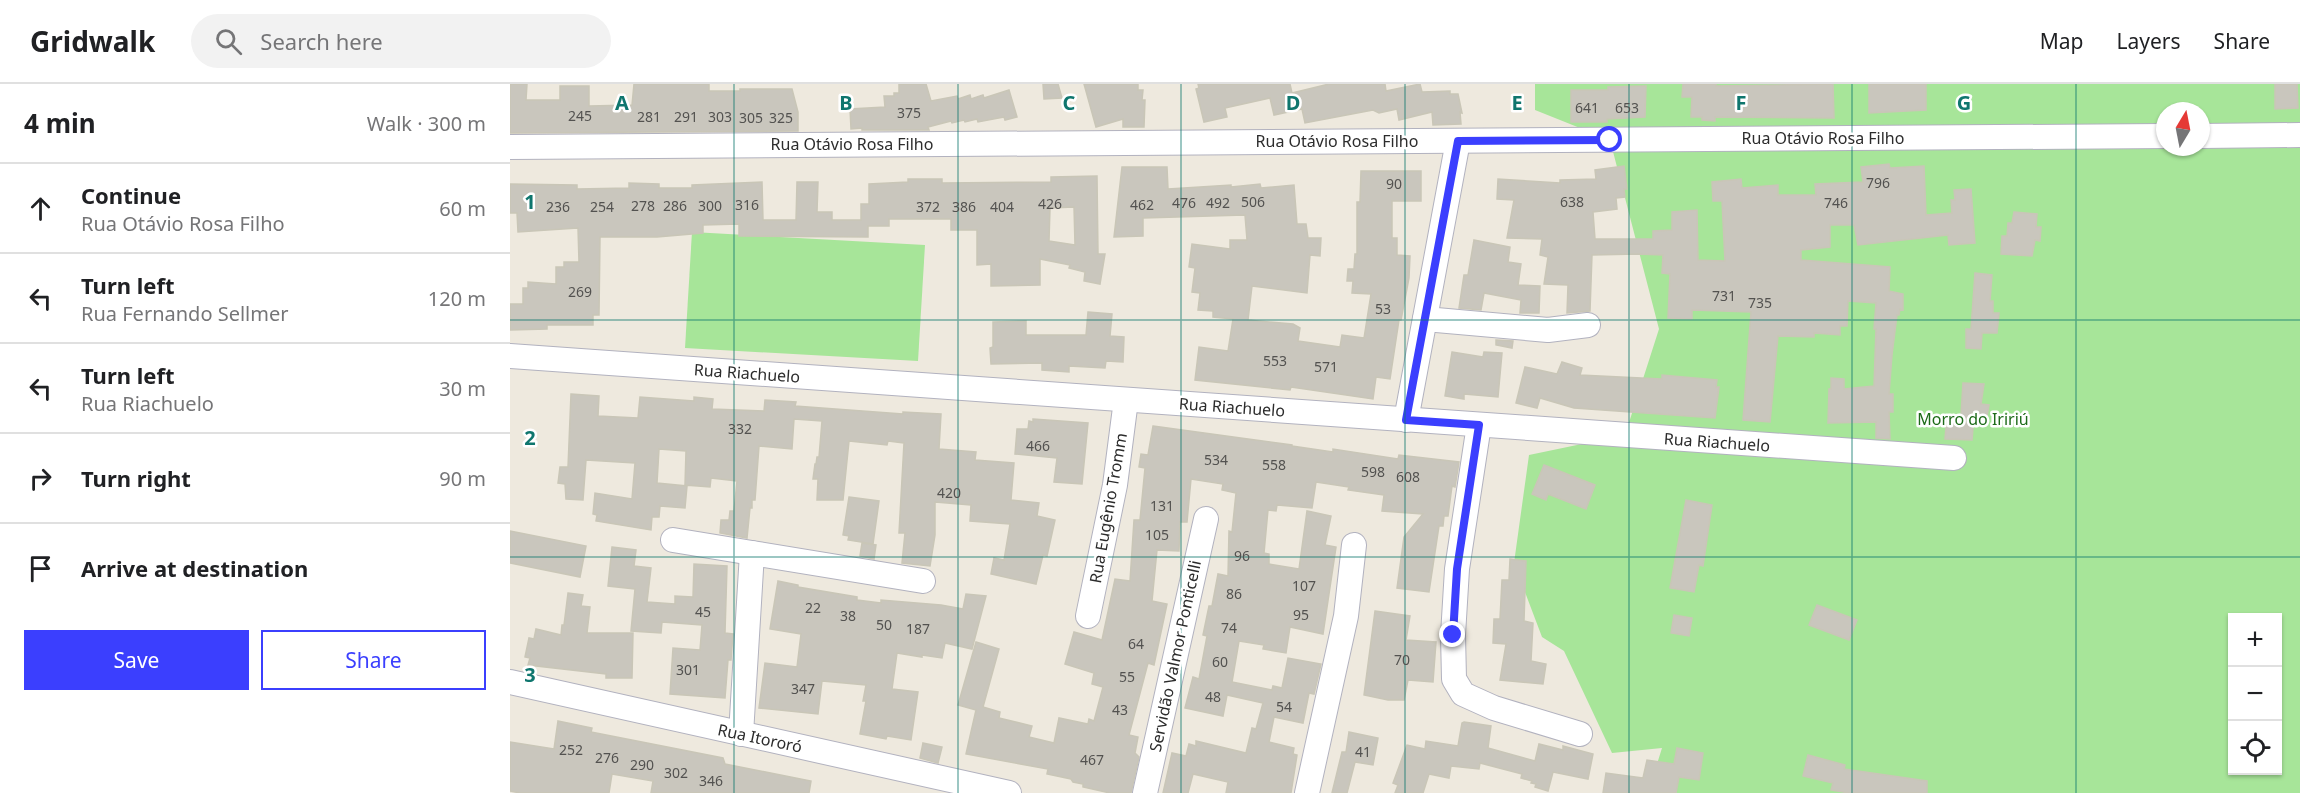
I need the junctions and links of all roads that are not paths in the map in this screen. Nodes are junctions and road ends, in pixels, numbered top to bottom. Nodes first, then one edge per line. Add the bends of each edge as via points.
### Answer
1 (2300, 135) edge
2 (2156, 136) edge
3 (2210, 136) edge
4 (1458, 141) junction
5 (510, 147) edge
6 (1425, 319) junction
7 (1588, 325) dead end
8 (510, 356) edge
9 (1126, 400) junction
10 (1406, 420) junction
11 (1479, 425) junction
12 (1954, 458) dead end
13 (1206, 519) dead end
14 (673, 540) dead end
15 (1354, 545) dead end
16 (752, 553) junction
17 (923, 581) dead end
18 (1088, 616) dead end
19 (510, 682) edge
20 (741, 734) junction
21 (1580, 734) dead end
22 (1009, 793) edge
23 (1145, 793) edge
24 (1307, 793) edge

1 - 3 street
2 - 4 street, Rua Otávio Rosa Filho
4 - 5 street, Rua Otávio Rosa Filho
4 - 6 street
6 - 7 street via 1548,330
6 - 10 street
8 - 9 street, Rua Riachuelo
9 - 10 street, Rua Riachuelo
9 - 18 street, Rua Eugênio Tromm via 1115,485
10 - 11 street, Rua Riachuelo
11 - 12 street, Rua Riachuelo
11 - 21 street via 1457,569 1454,679 1463,694 1494,708
13 - 23 street, Servidão Valmor Ponticelli
14 - 16 street
15 - 24 street via 1346,616
16 - 17 street
16 - 20 street
19 - 20 street, Rua Itororó
20 - 22 street, Rua Itororó

